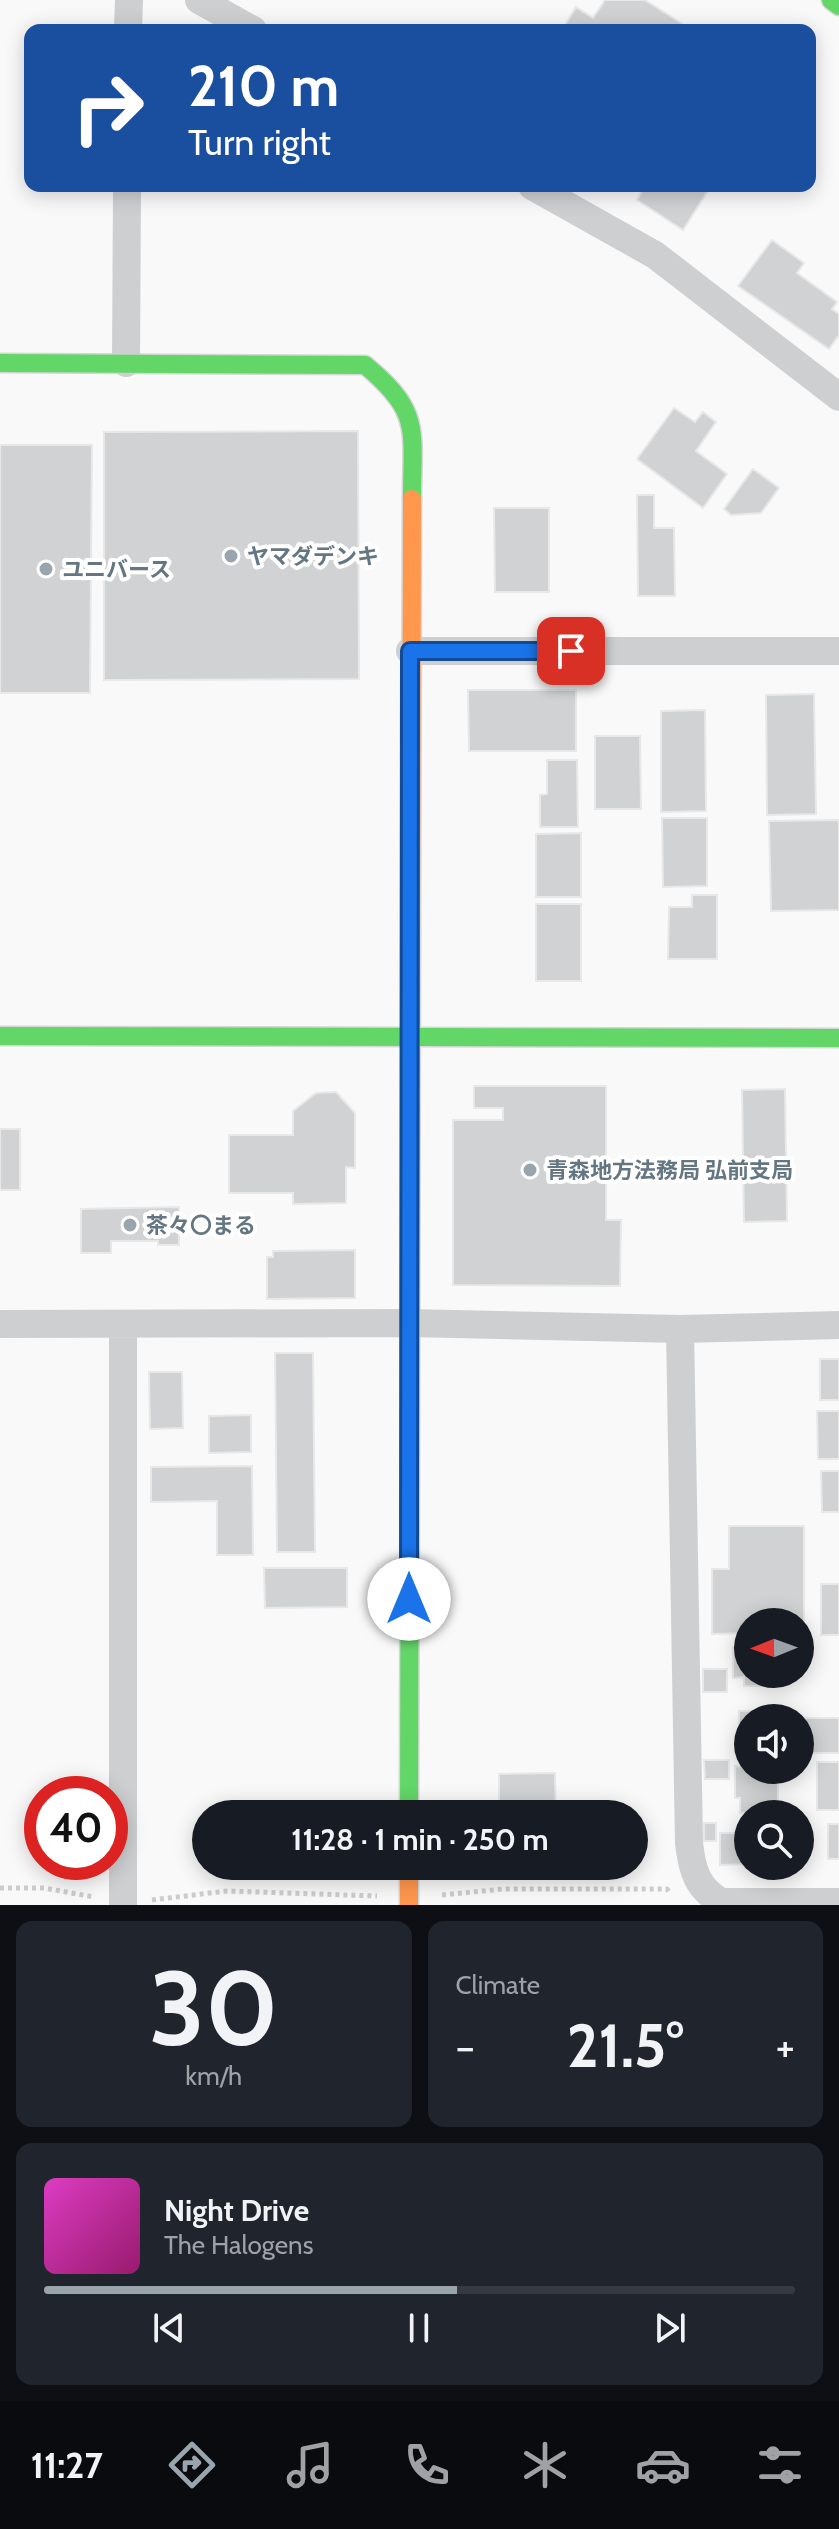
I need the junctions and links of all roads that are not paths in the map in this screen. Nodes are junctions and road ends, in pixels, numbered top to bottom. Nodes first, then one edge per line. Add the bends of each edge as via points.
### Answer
1 (129, 0) edge
2 (199, 0) edge
3 (831, 0) edge
4 (839, 6) edge
5 (128, 24) edge
6 (242, 24) edge
7 (127, 192) edge
8 (543, 192) edge
9 (0, 363) edge
10 (126, 363) junction
11 (839, 397) edge
12 (410, 651) junction
13 (839, 651) edge
14 (0, 1036) edge
15 (409, 1038) junction
16 (839, 1038) edge
17 (409, 1323) junction
18 (0, 1324) edge
19 (123, 1324) junction
20 (839, 1325) edge
21 (680, 1329) junction
22 (409, 1800) edge
23 (409, 1880) edge
24 (839, 1902) edge
25 (123, 1903) edge
26 (409, 1905) edge

1 - 5 street
2 - 6 street
3 - 4 main road
7 - 10 street
8 - 11 street via 655,255
9 - 10 main road
10 - 12 main road via 365,365 394,389 412,423
12 - 13 street
12 - 15 main road
14 - 15 main road
15 - 16 main road
15 - 17 main road
17 - 19 street
17 - 21 street
17 - 22 main road
18 - 19 street
19 - 25 street
20 - 21 street
21 - 24 street via 693,1871 706,1893 721,1902
23 - 26 main road

